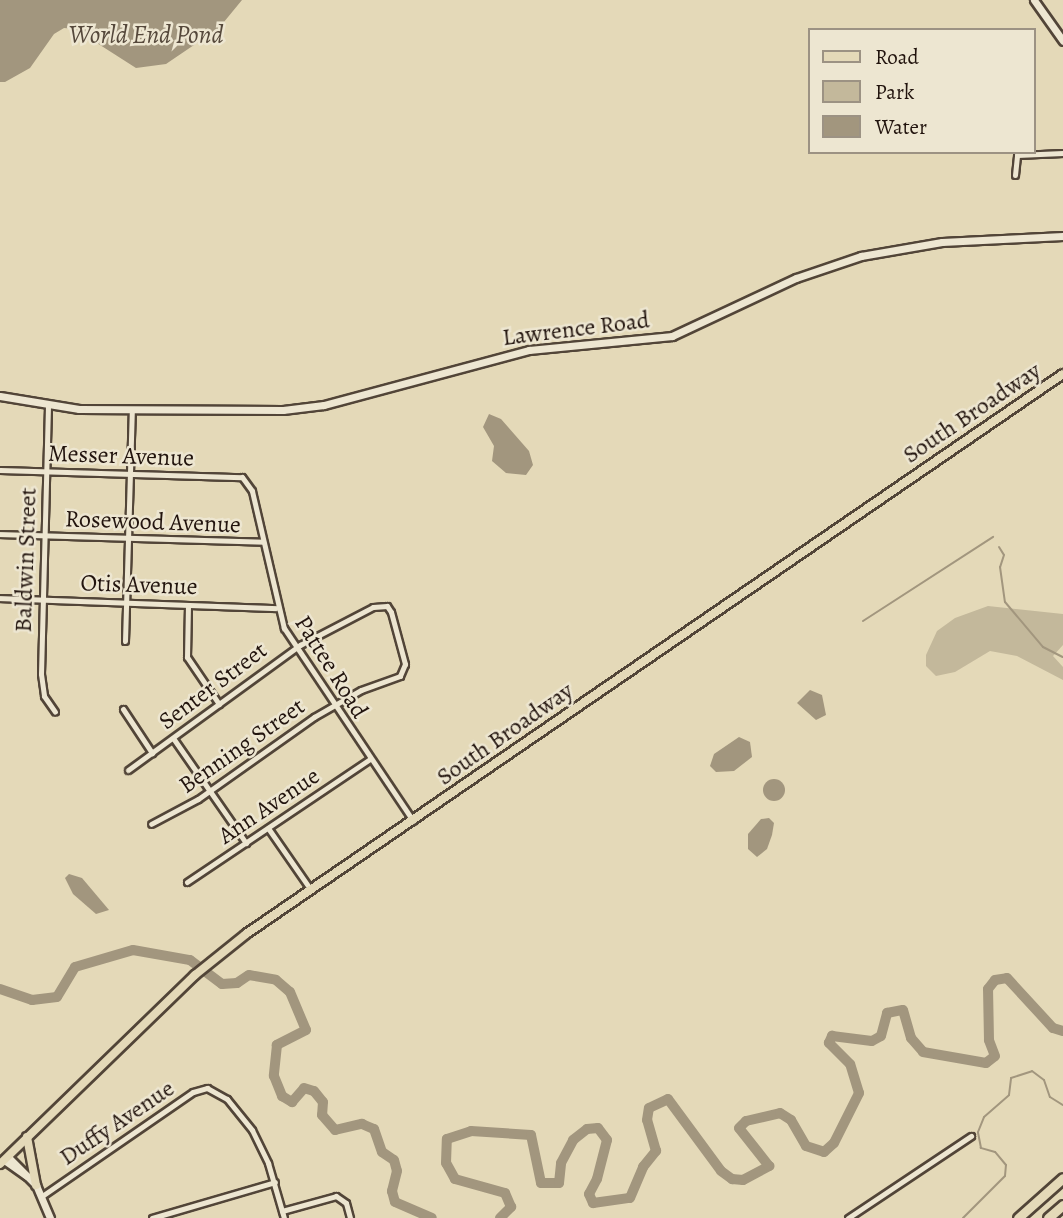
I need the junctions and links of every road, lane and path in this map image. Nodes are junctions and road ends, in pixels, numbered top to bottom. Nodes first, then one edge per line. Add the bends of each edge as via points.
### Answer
1 (1034, 0) edge
2 (1063, 41) edge
3 (1063, 153) edge
4 (1015, 175) dead end
5 (1063, 236) edge
6 (1063, 374) edge
7 (0, 396) edge
8 (48, 406) junction
9 (132, 409) junction
10 (0, 470) edge
11 (46, 471) junction
12 (130, 474) junction
13 (242, 477) joint
14 (0, 534) edge
15 (44, 536) junction
16 (128, 538) junction
17 (262, 542) junction
18 (0, 598) edge
19 (42, 599) junction
20 (126, 602) junction
21 (188, 605) junction
22 (387, 606) joint
23 (276, 608) junction
24 (125, 641) dead end
25 (296, 648) junction
26 (219, 704) junction
27 (334, 706) junction
28 (123, 709) dead end
29 (55, 712) dead end
30 (173, 738) junction
31 (152, 753) junction
32 (370, 759) junction
33 (128, 770) dead end
34 (209, 790) junction
35 (413, 821) junction
36 (151, 824) dead end
37 (268, 828) junction
38 (246, 843) junction
39 (187, 882) dead end
40 (311, 890) junction
41 (971, 1136) dead end
42 (27, 1137) junction
43 (4, 1160) edge
44 (1063, 1178) edge
45 (275, 1182) junction
46 (36, 1185) junction
47 (42, 1196) junction
48 (1063, 1205) edge
49 (282, 1211) junction
50 (50, 1218) edge
51 (152, 1218) edge
52 (284, 1218) edge
53 (350, 1218) edge
54 (848, 1218) edge
55 (1018, 1218) edge
56 (1048, 1218) edge

1 - 2 street
3 - 4 street via 1017,155
5 - 9 street, Lawrence Road via 942,242 861,256 796,278 672,337 529,350 324,405 283,410
6 - 35 main road, South Broadway
7 - 8 street, Lawrence Road
8 - 9 street, Lawrence Road
8 - 11 street, Baldwin Street
9 - 12 street
10 - 11 street, Messer Avenue
11 - 12 street, Messer Avenue
11 - 15 street, Baldwin Street
12 - 13 street, Messer Avenue
12 - 16 street
13 - 17 street, Pattee Road via 252,491
14 - 15 street, Rosewood Avenue
15 - 16 street, Rosewood Avenue
15 - 19 street, Baldwin Street
16 - 17 street, Rosewood Avenue
16 - 20 street
17 - 23 street, Pattee Road
18 - 19 street, Otis Avenue
19 - 20 street, Otis Avenue
19 - 29 street, Baldwin Street via 41,685
20 - 21 street, Otis Avenue
20 - 24 street
21 - 23 street, Otis Avenue
21 - 26 street via 187,657
22 - 25 street, Senter Street via 373,607
22 - 27 street, Benning Street via 404,671
23 - 25 street, Pattee Road
25 - 26 street, Senter Street
25 - 27 street, Pattee Road
26 - 30 street, Senter Street
27 - 32 street, Pattee Road
27 - 34 street, Benning Street
28 - 31 street, Senter Street
30 - 31 street, Senter Street
30 - 34 street
31 - 33 street, Senter Street
32 - 35 street, Pattee Road
32 - 37 street, Ann Avenue
34 - 36 street, Benning Street
34 - 38 street
35 - 40 main road, South Broadway
37 - 38 street, Ann Avenue
37 - 40 street
38 - 39 street, Ann Avenue
40 - 42 main road, South Broadway via 205,965
41 - 54 street
42 - 43 main road, South Broadway
42 - 46 main road
43 - 46 street
44 - 55 highway
45 - 47 street, Duffy Avenue via 251,1130 236,1108 213,1089 194,1092
45 - 49 street
45 - 51 street
46 - 47 street
47 - 50 street
48 - 56 highway
49 - 52 street
49 - 53 street via 340,1197

